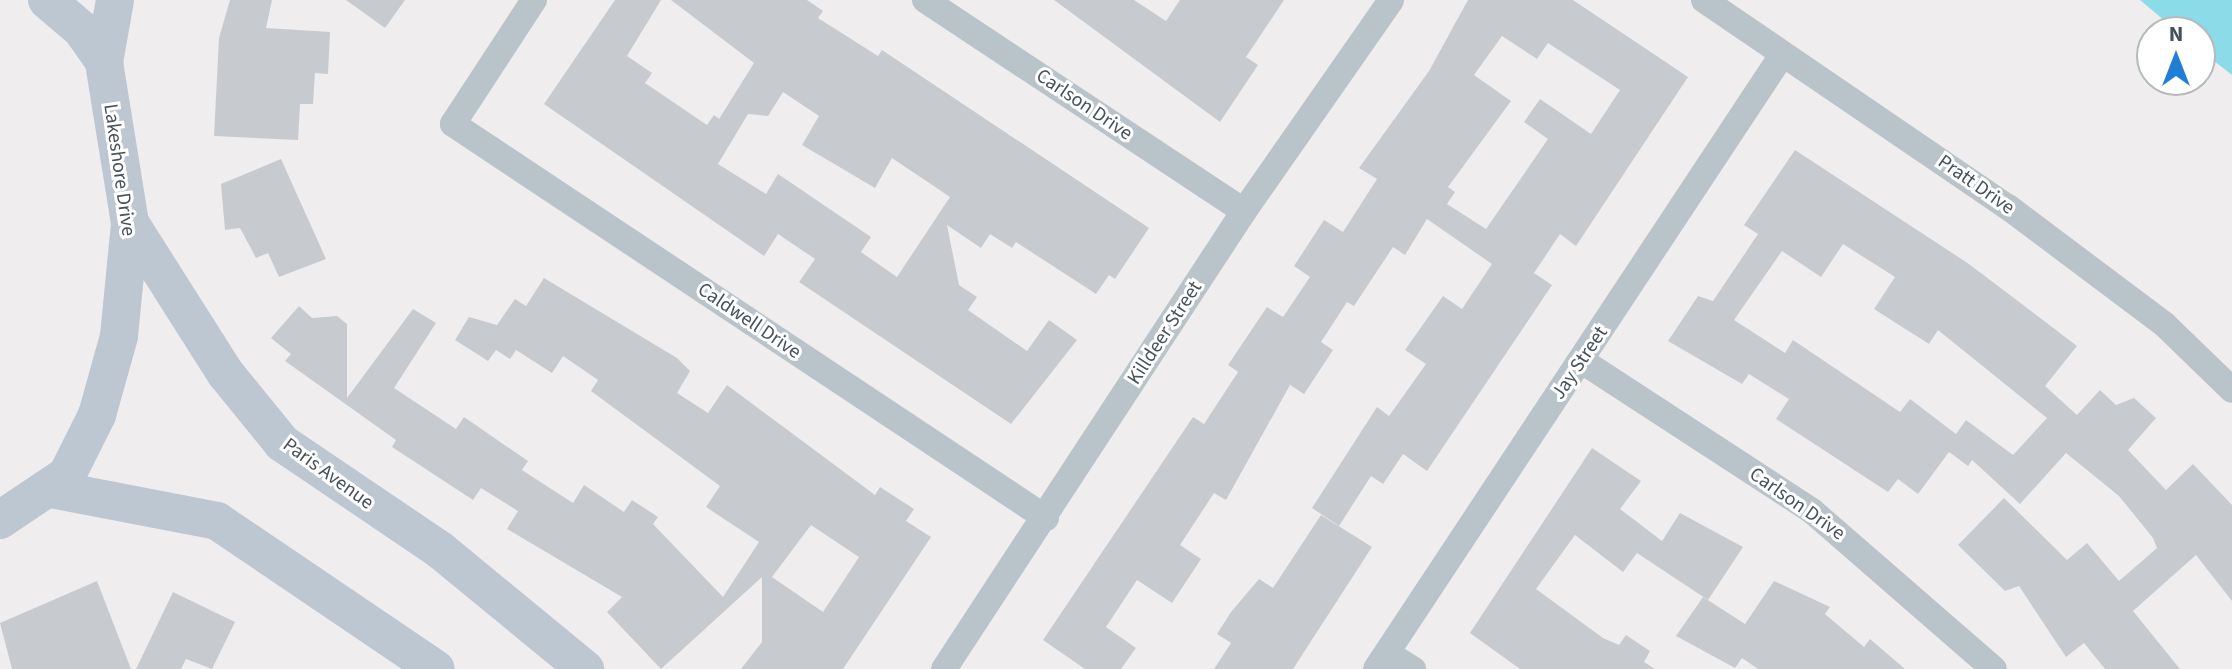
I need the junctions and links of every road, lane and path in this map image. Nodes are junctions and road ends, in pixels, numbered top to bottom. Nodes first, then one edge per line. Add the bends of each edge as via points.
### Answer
1 (47, 0) edge
2 (115, 0) edge
3 (534, 0) edge
4 (925, 0) edge
5 (1391, 0) edge
6 (1704, 0) edge
7 (954, 8) edge
8 (1782, 55) junction
9 (104, 62) junction
10 (1244, 211) junction
11 (130, 223) junction
12 (1582, 361) junction
13 (2232, 390) edge
14 (51, 489) junction
15 (1046, 518) junction
16 (0, 520) edge
17 (1381, 661) edge
18 (436, 669) edge
19 (585, 669) edge
20 (944, 669) edge
21 (1413, 669) edge
22 (1994, 669) edge

1 - 9 street, Lakeshore Drive via 82,30
2 - 9 street, Lakeshore Drive
3 - 15 street, Caldwell Drive via 453,124
4 - 7 street, Carlson Drive
5 - 10 street, Killdeer Street
6 - 8 street, Pratt Drive
7 - 10 street, Carlson Drive
8 - 12 street, Jay Street
8 - 13 street, Pratt Drive via 2008,207 2165,325
9 - 11 street, Lakeshore Drive
10 - 15 street, Killdeer Street
11 - 14 street, Lakeshore Drive via 127,296 110,376 83,448
11 - 19 street, Paris Avenue via 226,374 282,443 440,550
12 - 17 street, Jay Street
12 - 22 street, Carlson Drive via 1812,511
14 - 16 street, Lakeshore Drive
14 - 18 street via 217,521
15 - 20 street, Killdeer Street
17 - 21 street

